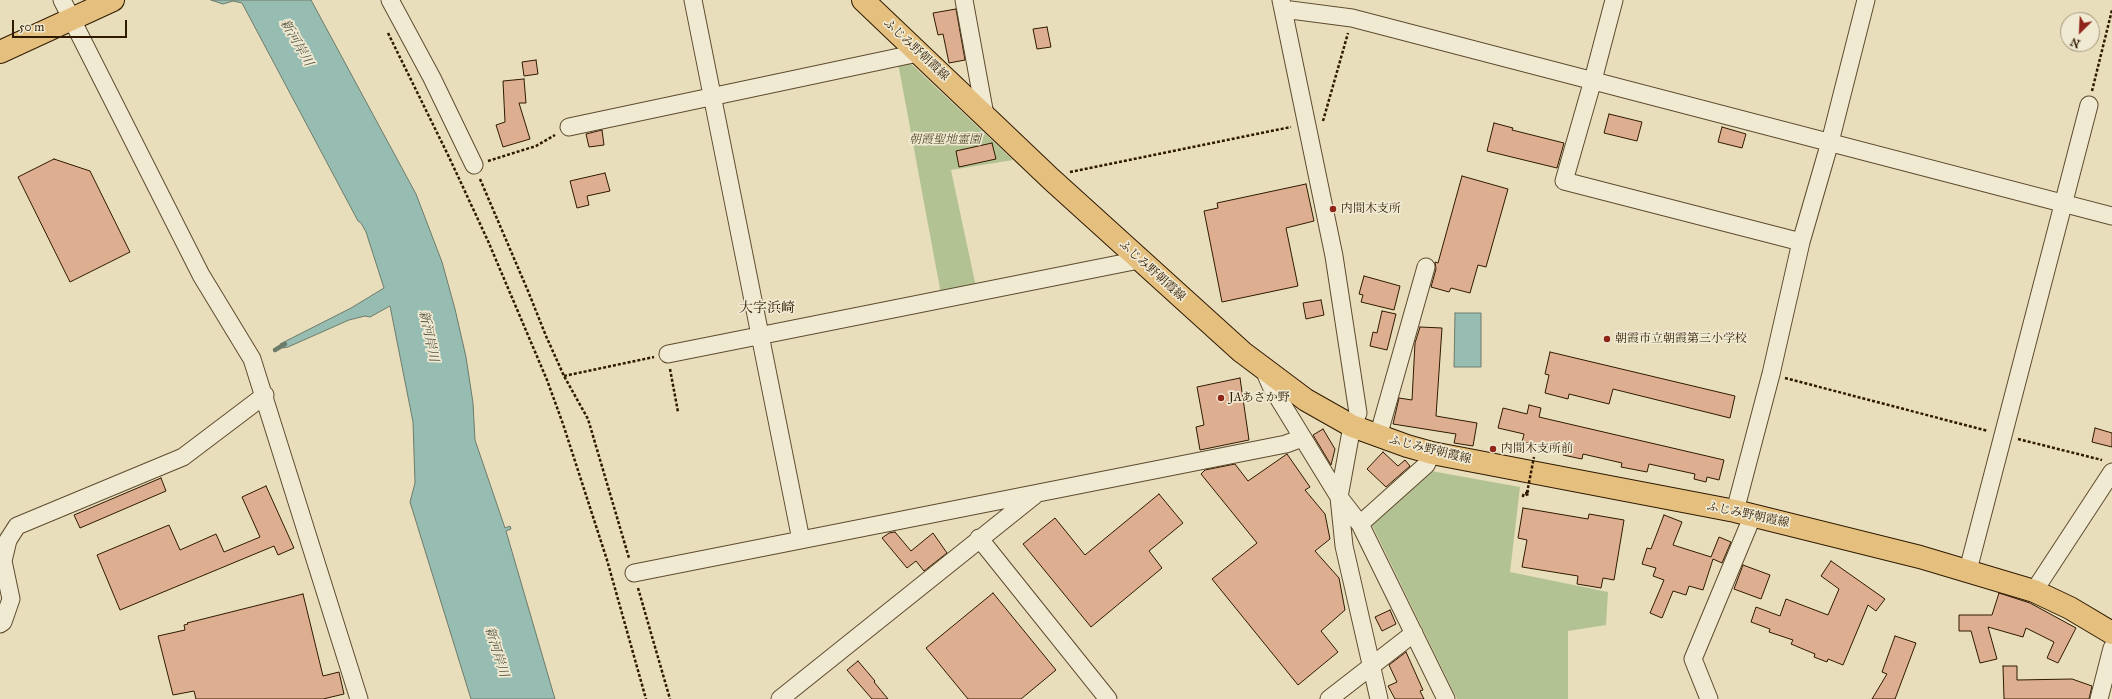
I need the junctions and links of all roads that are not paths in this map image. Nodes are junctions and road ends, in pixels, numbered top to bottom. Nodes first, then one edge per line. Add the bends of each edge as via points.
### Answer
1 (62, 0) edge
2 (113, 0) edge
3 (390, 0) edge
4 (693, 0) edge
5 (863, 0) edge
6 (964, 0) edge
7 (1614, 0) edge
8 (1866, 0) edge
9 (1282, 5) edge
10 (81, 15) junction
11 (0, 52) edge
12 (918, 53) junction
13 (1593, 80) junction
14 (712, 95) junction
15 (2089, 105) road end
16 (985, 115) junction
17 (569, 127) road end
18 (1830, 142) junction
19 (474, 165) road end
20 (2064, 204) junction
21 (2112, 216) edge
22 (1801, 242) junction
23 (1139, 260) junction
24 (1426, 267) dead end
25 (761, 335) junction
26 (668, 354) road end
27 (1264, 370) junction
28 (265, 395) junction
29 (1352, 426) junction
30 (1376, 436) junction
31 (1302, 438) junction
32 (1432, 453) junction
33 (2108, 466) edge
34 (1038, 493) junction
35 (1339, 497) junction
36 (1744, 513) junction
37 (1360, 524) junction
38 (979, 538) junction
39 (801, 540) junction
40 (1968, 570) junction
41 (634, 573) road end
42 (2034, 591) junction
43 (0, 624) edge
44 (1414, 633) junction
45 (2112, 633) edge
46 (2112, 648) edge
47 (1372, 667) junction
48 (359, 699) edge
49 (780, 699) edge
50 (1108, 699) edge
51 (1329, 699) edge
52 (1379, 699) edge
53 (1446, 699) edge
54 (1709, 699) edge
55 (2099, 699) edge

1 - 10 street
2 - 10 main road
3 - 19 street via 432,78
4 - 14 street
5 - 12 main road, ふじみ野朝霞線
6 - 16 street
7 - 13 street
8 - 18 street
9 - 13 street via 1352,18
9 - 29 street via 1334,256 1358,413
10 - 11 main road
10 - 28 street via 201,275 252,359
12 - 14 street
12 - 16 main road, ふじみ野朝霞線
13 - 18 street
13 - 22 street via 1564,181
14 - 17 street
14 - 25 street
15 - 20 street
16 - 23 main road, ふじみ野朝霞線
18 - 20 street
18 - 22 street
20 - 21 street
20 - 40 street
22 - 36 street via 1771,374
23 - 25 street
23 - 27 main road, ふじみ野朝霞線
24 - 30 street
25 - 26 street
25 - 39 street
27 - 29 main road, ふじみ野朝霞線 via 1306,400
27 - 31 street
28 - 43 street via 183,457 17,526 8,540 3,561 11,598
28 - 48 street
29 - 30 main road, ふじみ野朝霞線
29 - 35 street
30 - 32 main road, ふじみ野朝霞線
31 - 34 street via 1286,444
31 - 35 street
32 - 36 main road, ふじみ野朝霞線
32 - 37 street via 1426,465
33 - 42 street
34 - 38 street
34 - 39 street
35 - 37 street
35 - 47 street via 1344,546
36 - 40 main road, ふじみ野朝霞線
36 - 54 street via 1693,659
37 - 44 street
38 - 49 street
38 - 50 street
39 - 41 street
40 - 42 main road, ふじみ野朝霞線
42 - 45 main road, ふじみ野朝霞線
44 - 47 street
44 - 53 street
46 - 55 street
47 - 51 street
47 - 52 street

